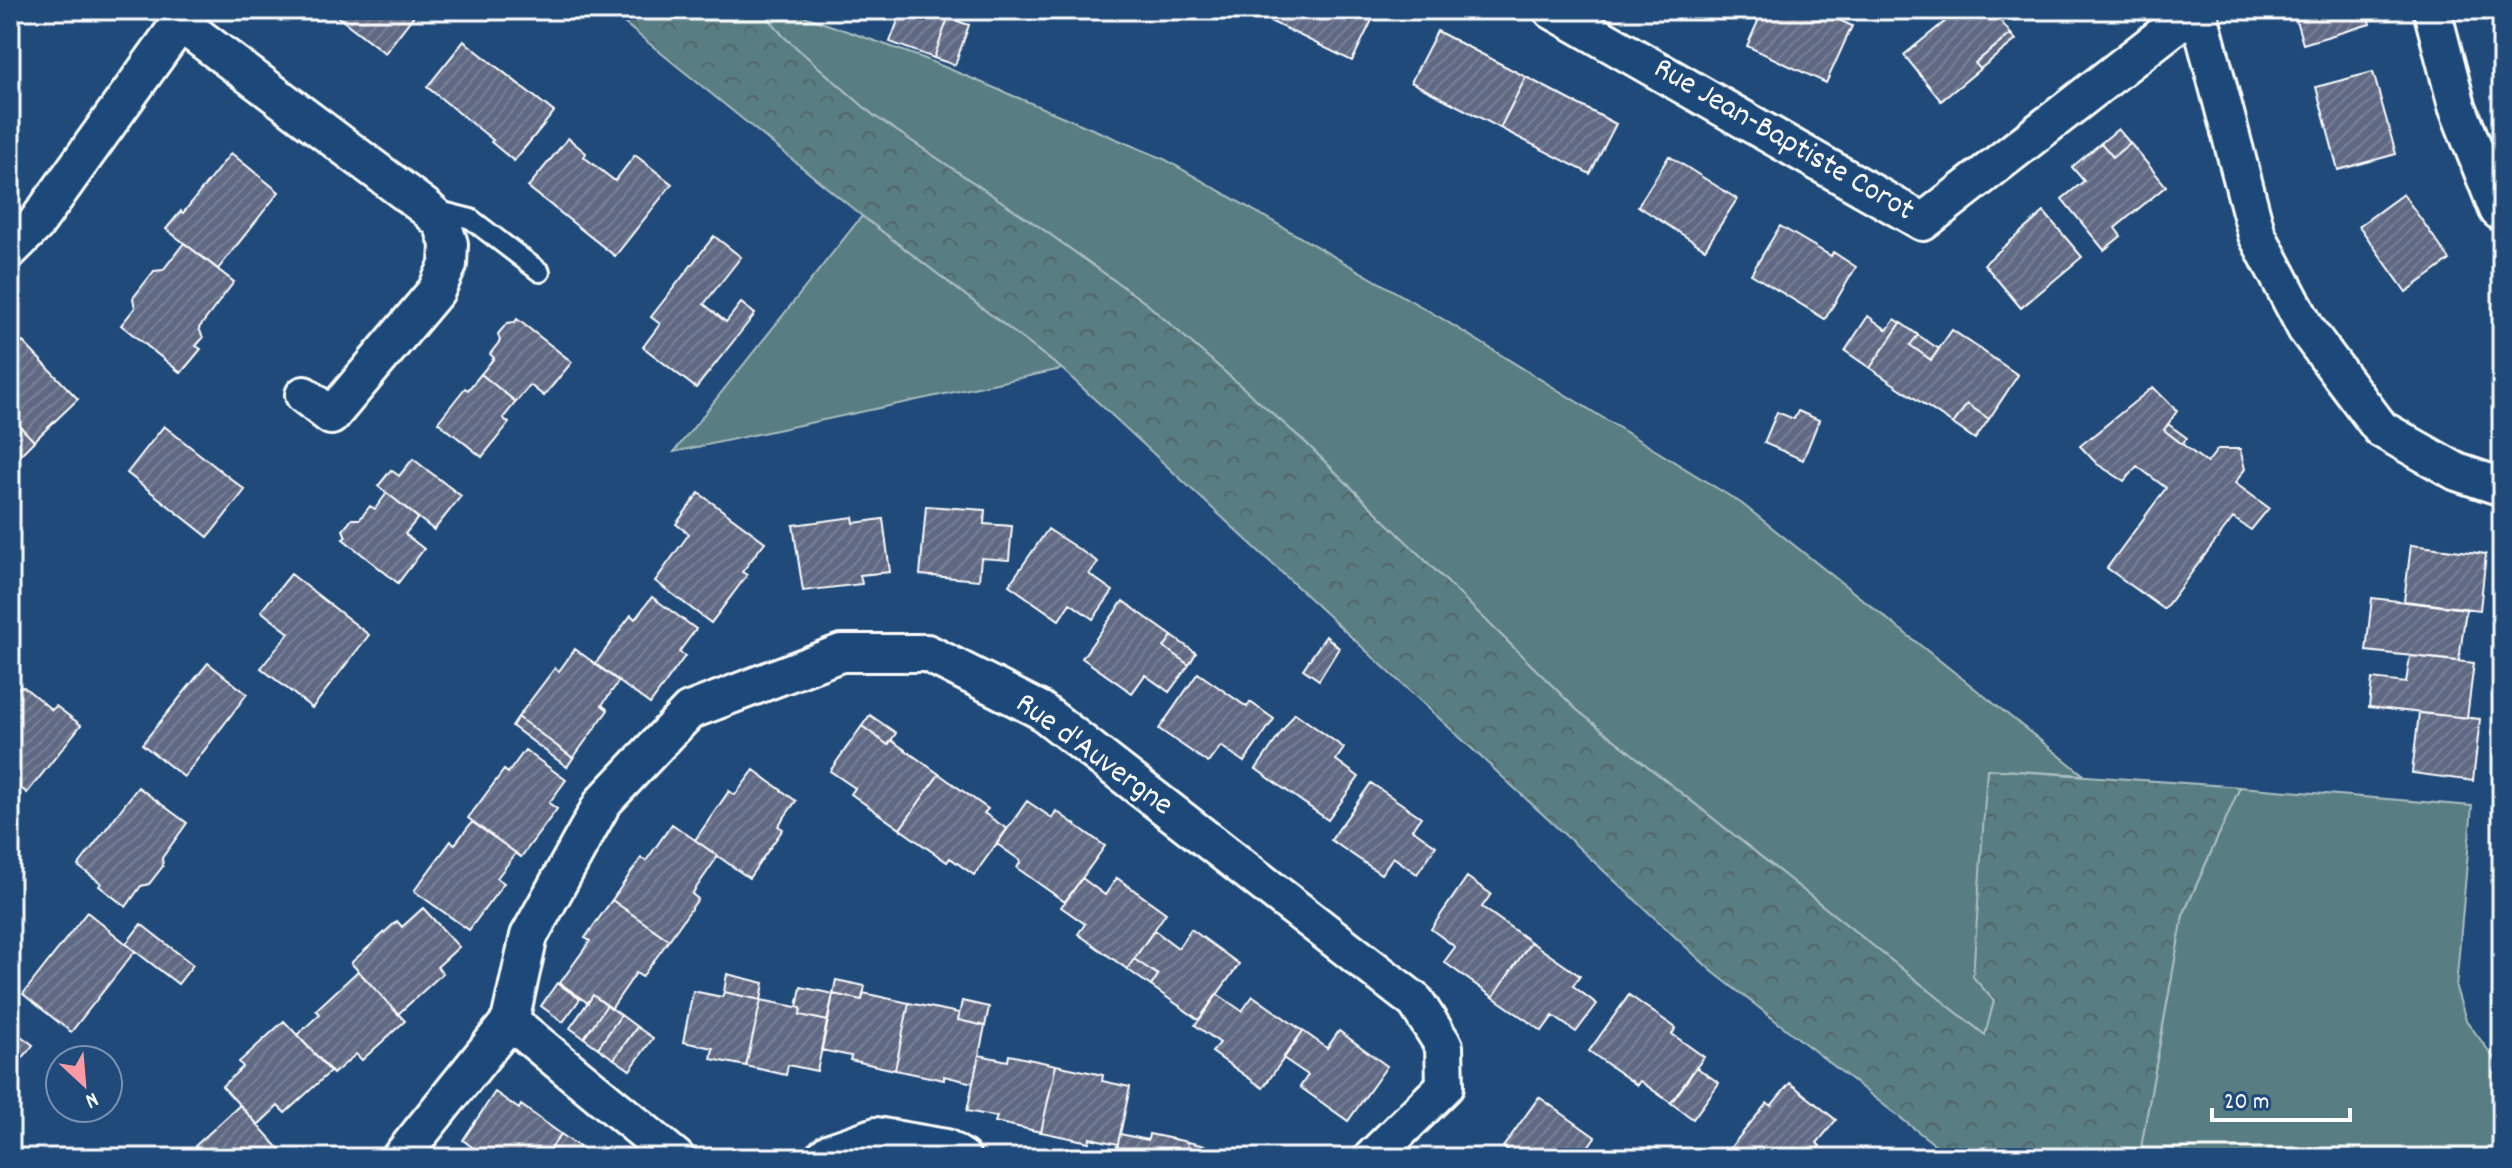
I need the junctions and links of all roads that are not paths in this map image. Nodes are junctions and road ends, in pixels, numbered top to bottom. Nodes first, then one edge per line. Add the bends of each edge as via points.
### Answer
1 (1552, 10) edge
2 (2196, 10) edge
3 (2432, 10) edge
4 (183, 16) edge
5 (426, 208) junction
6 (2502, 213) edge
7 (10, 250) edge
8 (540, 272) dead end
9 (304, 395) dead end
10 (2502, 487) edge
11 (510, 1021) junction
12 (400, 1158) edge
13 (676, 1158) edge
14 (823, 1158) edge
15 (962, 1158) edge
16 (1372, 1158) edge

1 - 2 street, Rue Jean-Baptiste Corot via 1923,222
2 - 10 street via 2257,235 2306,329 2381,429 2457,472
3 - 6 street via 2457,106
4 - 5 street
4 - 7 street via 35,225
5 - 8 lane via 471,219
5 - 9 street via 442,223 449,244 448,265 436,291 331,416
11 - 12 street, Rue d'Auvergne
11 - 13 street
11 - 16 street, Rue d'Auvergne via 529,936 603,802 689,711 841,653 927,653 1040,710 1416,1002 1444,1046 1445,1086
14 - 15 street via 876,1136 946,1148

